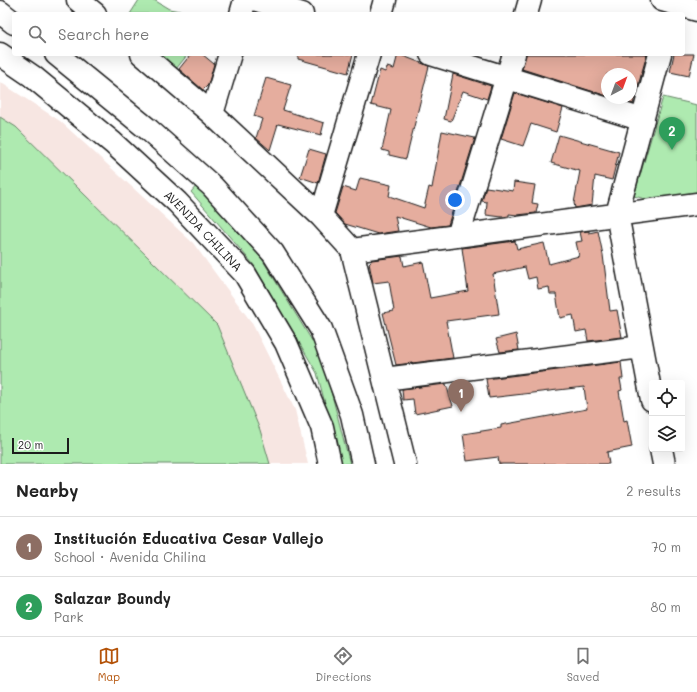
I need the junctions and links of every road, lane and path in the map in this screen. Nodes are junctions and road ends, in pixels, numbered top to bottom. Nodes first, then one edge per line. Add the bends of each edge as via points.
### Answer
1 (78, 0) edge
2 (245, 0) edge
3 (257, 0) edge
4 (385, 0) edge
5 (530, 0) edge
6 (669, 6) edge
7 (697, 10) edge
8 (0, 12) edge
9 (93, 12) edge
10 (242, 12) edge
11 (296, 12) edge
12 (382, 12) edge
13 (527, 12) edge
14 (12, 21) edge
15 (0, 54) edge
16 (58, 56) edge
17 (144, 56) edge
18 (229, 56) edge
19 (368, 56) edge
20 (438, 56) edge
21 (513, 56) edge
22 (659, 56) edge
23 (506, 77) junction
24 (212, 114) junction
25 (643, 120) junction
26 (697, 204) edge
27 (617, 214) junction
28 (321, 216) junction
29 (458, 236) junction
30 (352, 250) junction
31 (642, 346) junction
32 (384, 379) junction
33 (649, 384) edge
34 (662, 452) edge
35 (330, 464) edge
36 (363, 464) edge
37 (405, 464) edge
38 (664, 464) edge

1 - 9 street
2 - 10 street
3 - 11 street
4 - 12 street
5 - 13 street
6 - 7 street
8 - 14 street
15 - 35 street, AVENIDA CHILINA via 32,76 113,143 177,202 245,274 286,343 322,427
16 - 36 street via 149,130 212,186 273,253 320,329 352,416
17 - 24 street
18 - 24 street
19 - 28 street
20 - 23 street
21 - 23 street
22 - 25 street
23 - 25 street
23 - 29 street
24 - 28 street
25 - 27 street
26 - 27 street
27 - 29 street
27 - 31 street
28 - 30 street
29 - 30 street
30 - 32 street
31 - 32 street
31 - 33 street
32 - 37 street
34 - 38 street

